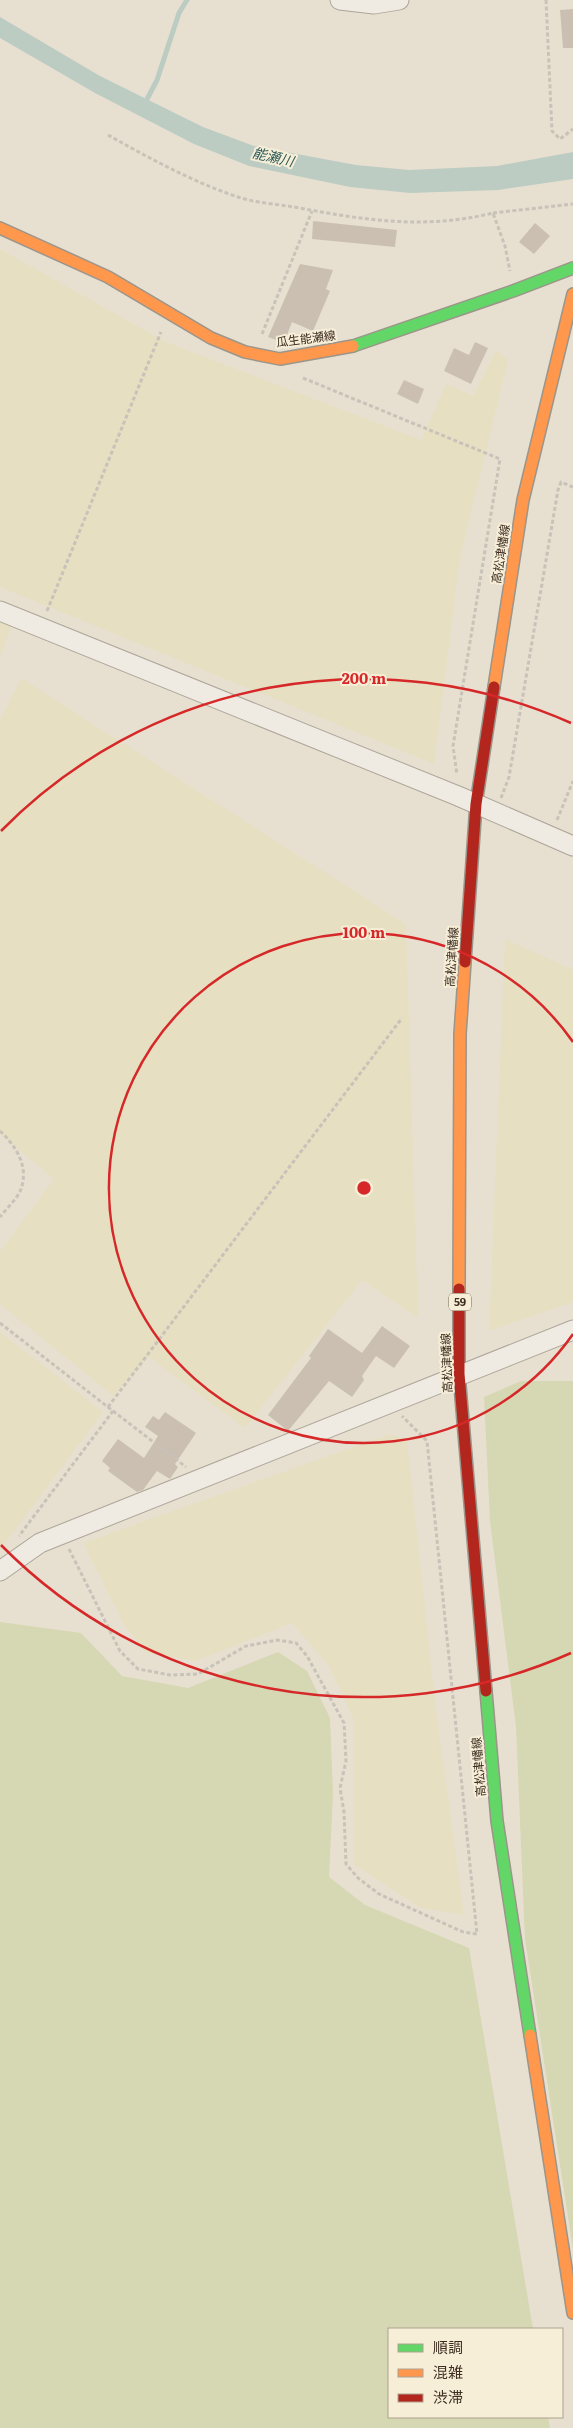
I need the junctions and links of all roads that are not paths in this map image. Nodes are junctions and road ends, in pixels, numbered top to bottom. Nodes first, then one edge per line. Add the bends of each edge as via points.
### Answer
1 (340, 0) edge
2 (399, 0) edge
3 (0, 228) edge
4 (573, 268) edge
5 (573, 294) edge
6 (0, 612) edge
7 (476, 804) junction
8 (573, 846) edge
9 (573, 1330) edge
10 (459, 1374) junction
11 (0, 1571) edge
12 (573, 2313) edge

1 - 2 street via 374,4
3 - 4 main road, 瓜生能瀬線 via 108,277 211,338 280,359 343,348
5 - 7 main road, 高松津幡線 / 59 via 523,500
6 - 7 street
7 - 8 street
7 - 10 main road, 高松津幡線 / 59 via 460,1034
9 - 10 street
10 - 11 street via 40,1543
10 - 12 main road, 高松津幡線 / 59 via 497,1821

